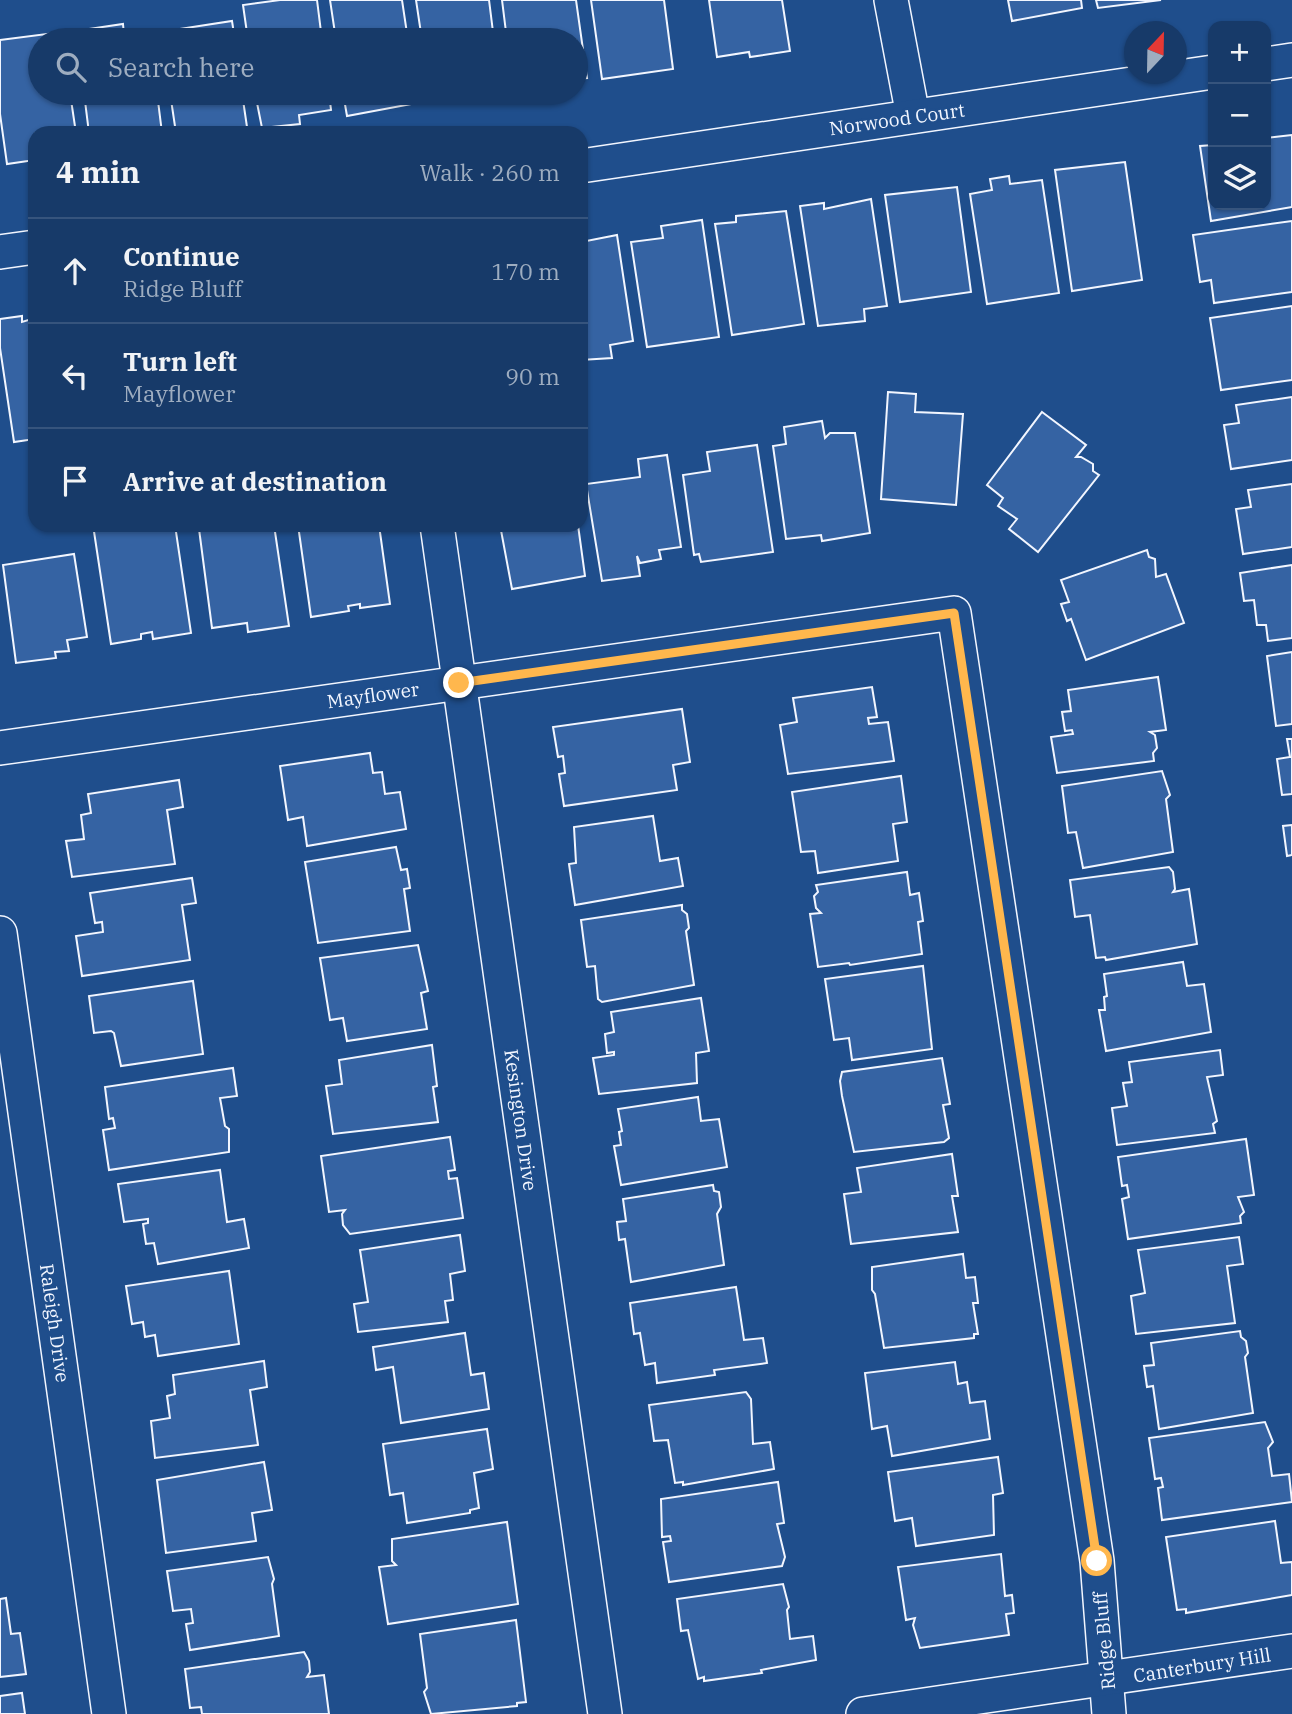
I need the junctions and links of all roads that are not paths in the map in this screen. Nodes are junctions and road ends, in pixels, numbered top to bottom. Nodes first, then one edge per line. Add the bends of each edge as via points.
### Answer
1 (891, 0) edge
2 (1292, 60) edge
3 (1271, 63) edge
4 (1208, 73) edge
5 (913, 116) junction
6 (588, 165) edge
7 (28, 248) edge
8 (0, 252) edge
9 (438, 532) edge
10 (954, 613) joint
11 (459, 683) junction
12 (0, 748) edge
13 (0, 933) edge
14 (1292, 1651) edge
15 (1108, 1679) junction
16 (109, 1714) edge
17 (605, 1714) edge
18 (863, 1714) edge
19 (1109, 1714) edge

1 - 5 street
2 - 3 street
4 - 5 street, Norwood Court
5 - 6 street, Norwood Court
7 - 8 street
9 - 11 street, Kesington Drive
10 - 11 street, Mayflower
10 - 15 street, Ridge Bluff via 1097,1561
11 - 12 street, Mayflower
11 - 17 street, Kesington Drive
13 - 16 street, Raleigh Drive
14 - 15 street, Canterbury Hill
15 - 18 street, Canterbury Hill
15 - 19 street, Ridge Bluff

